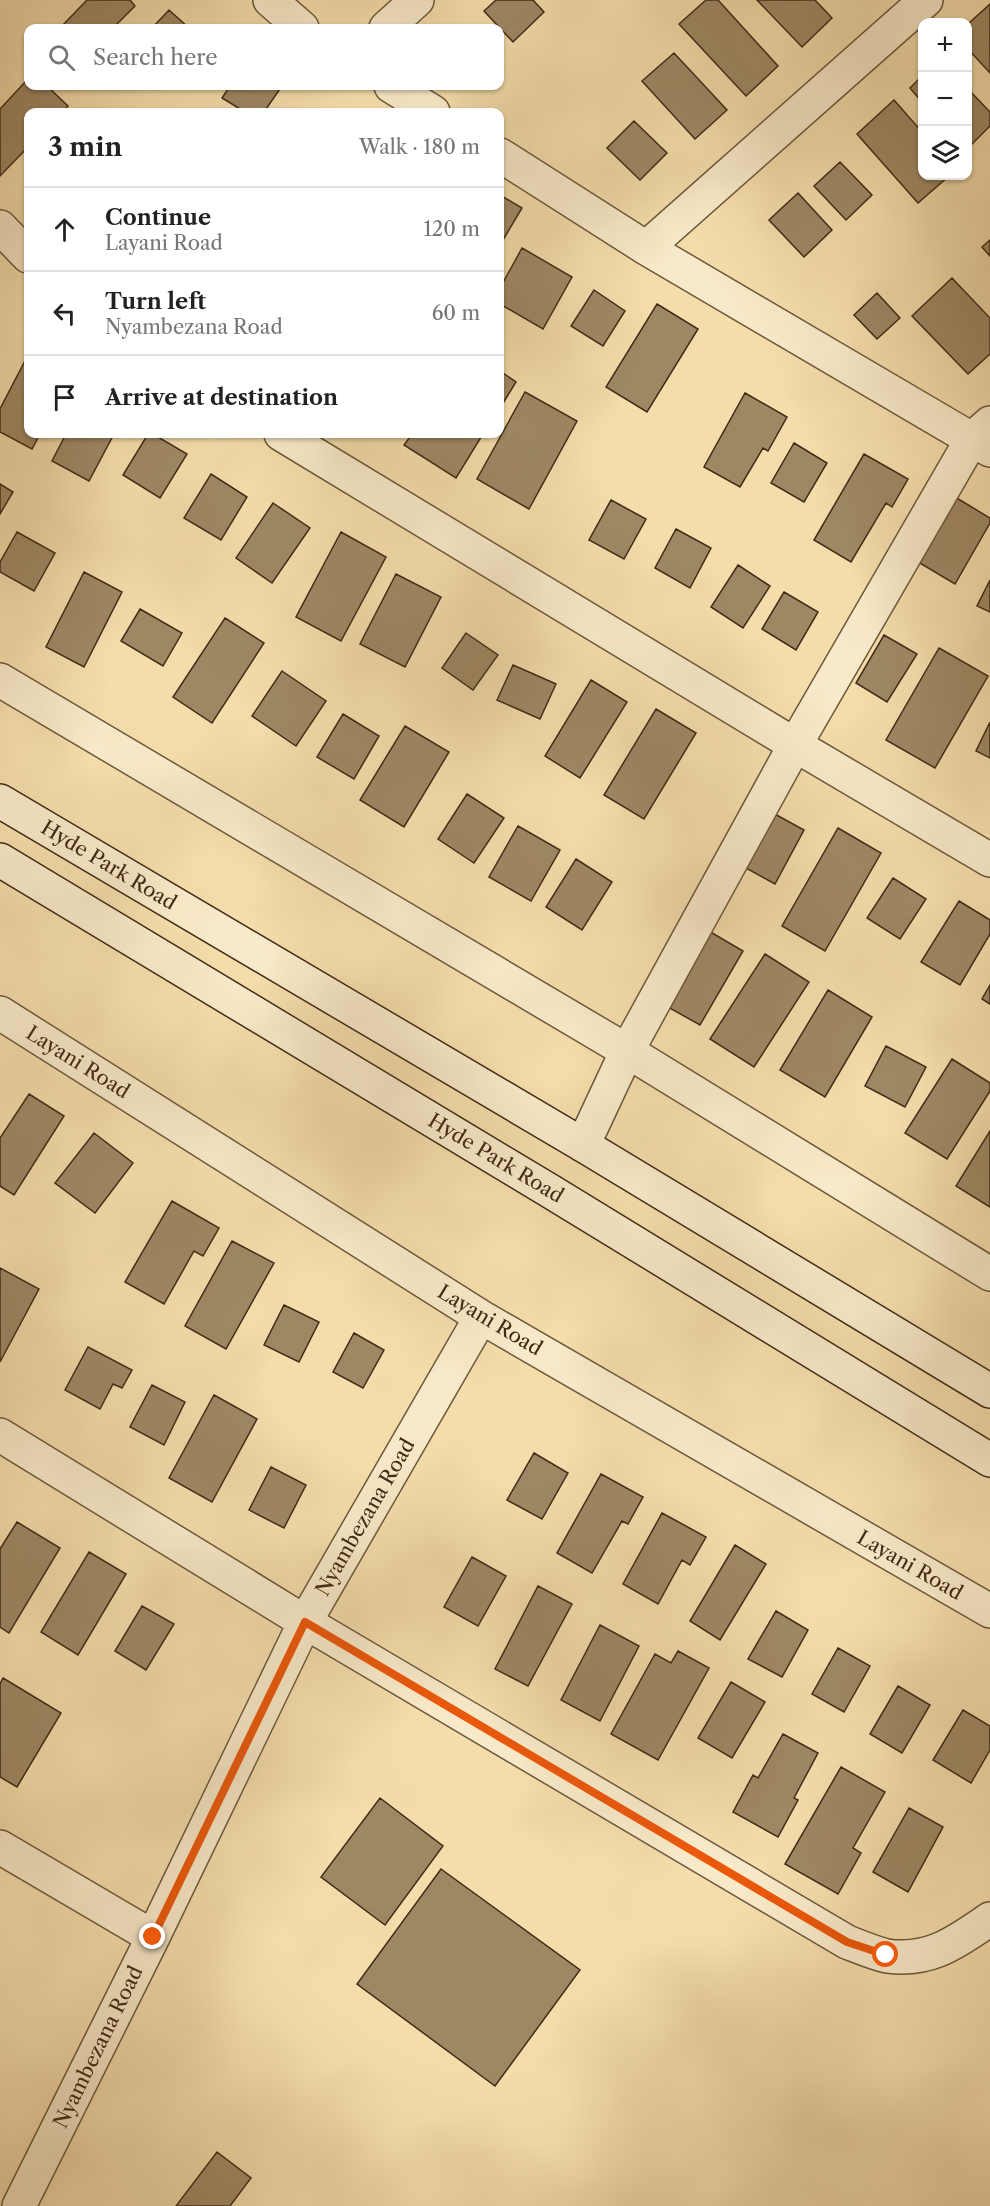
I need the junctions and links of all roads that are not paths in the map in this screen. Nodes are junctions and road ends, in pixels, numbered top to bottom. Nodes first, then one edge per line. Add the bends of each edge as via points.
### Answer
1 (270, 0) edge
2 (417, 0) edge
3 (926, 0) edge
4 (297, 24) edge
5 (390, 24) edge
6 (397, 90) edge
7 (427, 108) edge
8 (504, 158) edge
9 (0, 227) edge
10 (646, 248) junction
11 (24, 252) edge
12 (984, 437) edge
13 (288, 438) edge
14 (0, 680) edge
15 (795, 745) junction
16 (0, 801) edge
17 (0, 860) edge
18 (990, 860) edge
19 (0, 1013) edge
20 (627, 1051) junction
21 (583, 1145) junction
22 (990, 1274) edge
23 (481, 1317) junction
24 (990, 1391) edge
25 (0, 1435) edge
26 (990, 1460) edge
27 (990, 1611) edge
28 (305, 1622) junction
29 (0, 1847) edge
30 (990, 1919) edge
31 (153, 1937) junction
32 (19, 2206) edge

1 - 4 street
2 - 5 street
3 - 10 street
6 - 7 street
8 - 10 street
9 - 11 street
10 - 12 street
12 - 15 street
13 - 15 street
14 - 20 street
15 - 18 street
15 - 20 street
16 - 21 street, Hyde Park Road
17 - 26 street, Hyde Park Road
19 - 23 street, Layani Road
20 - 21 street
20 - 22 street
21 - 24 street, Hyde Park Road
23 - 27 street, Layani Road
23 - 28 street, Nyambezana Road
25 - 28 street
28 - 30 street via 847,1942 886,1955 922,1957 954,1944
28 - 31 street, Nyambezana Road
29 - 31 street
31 - 32 street, Nyambezana Road

